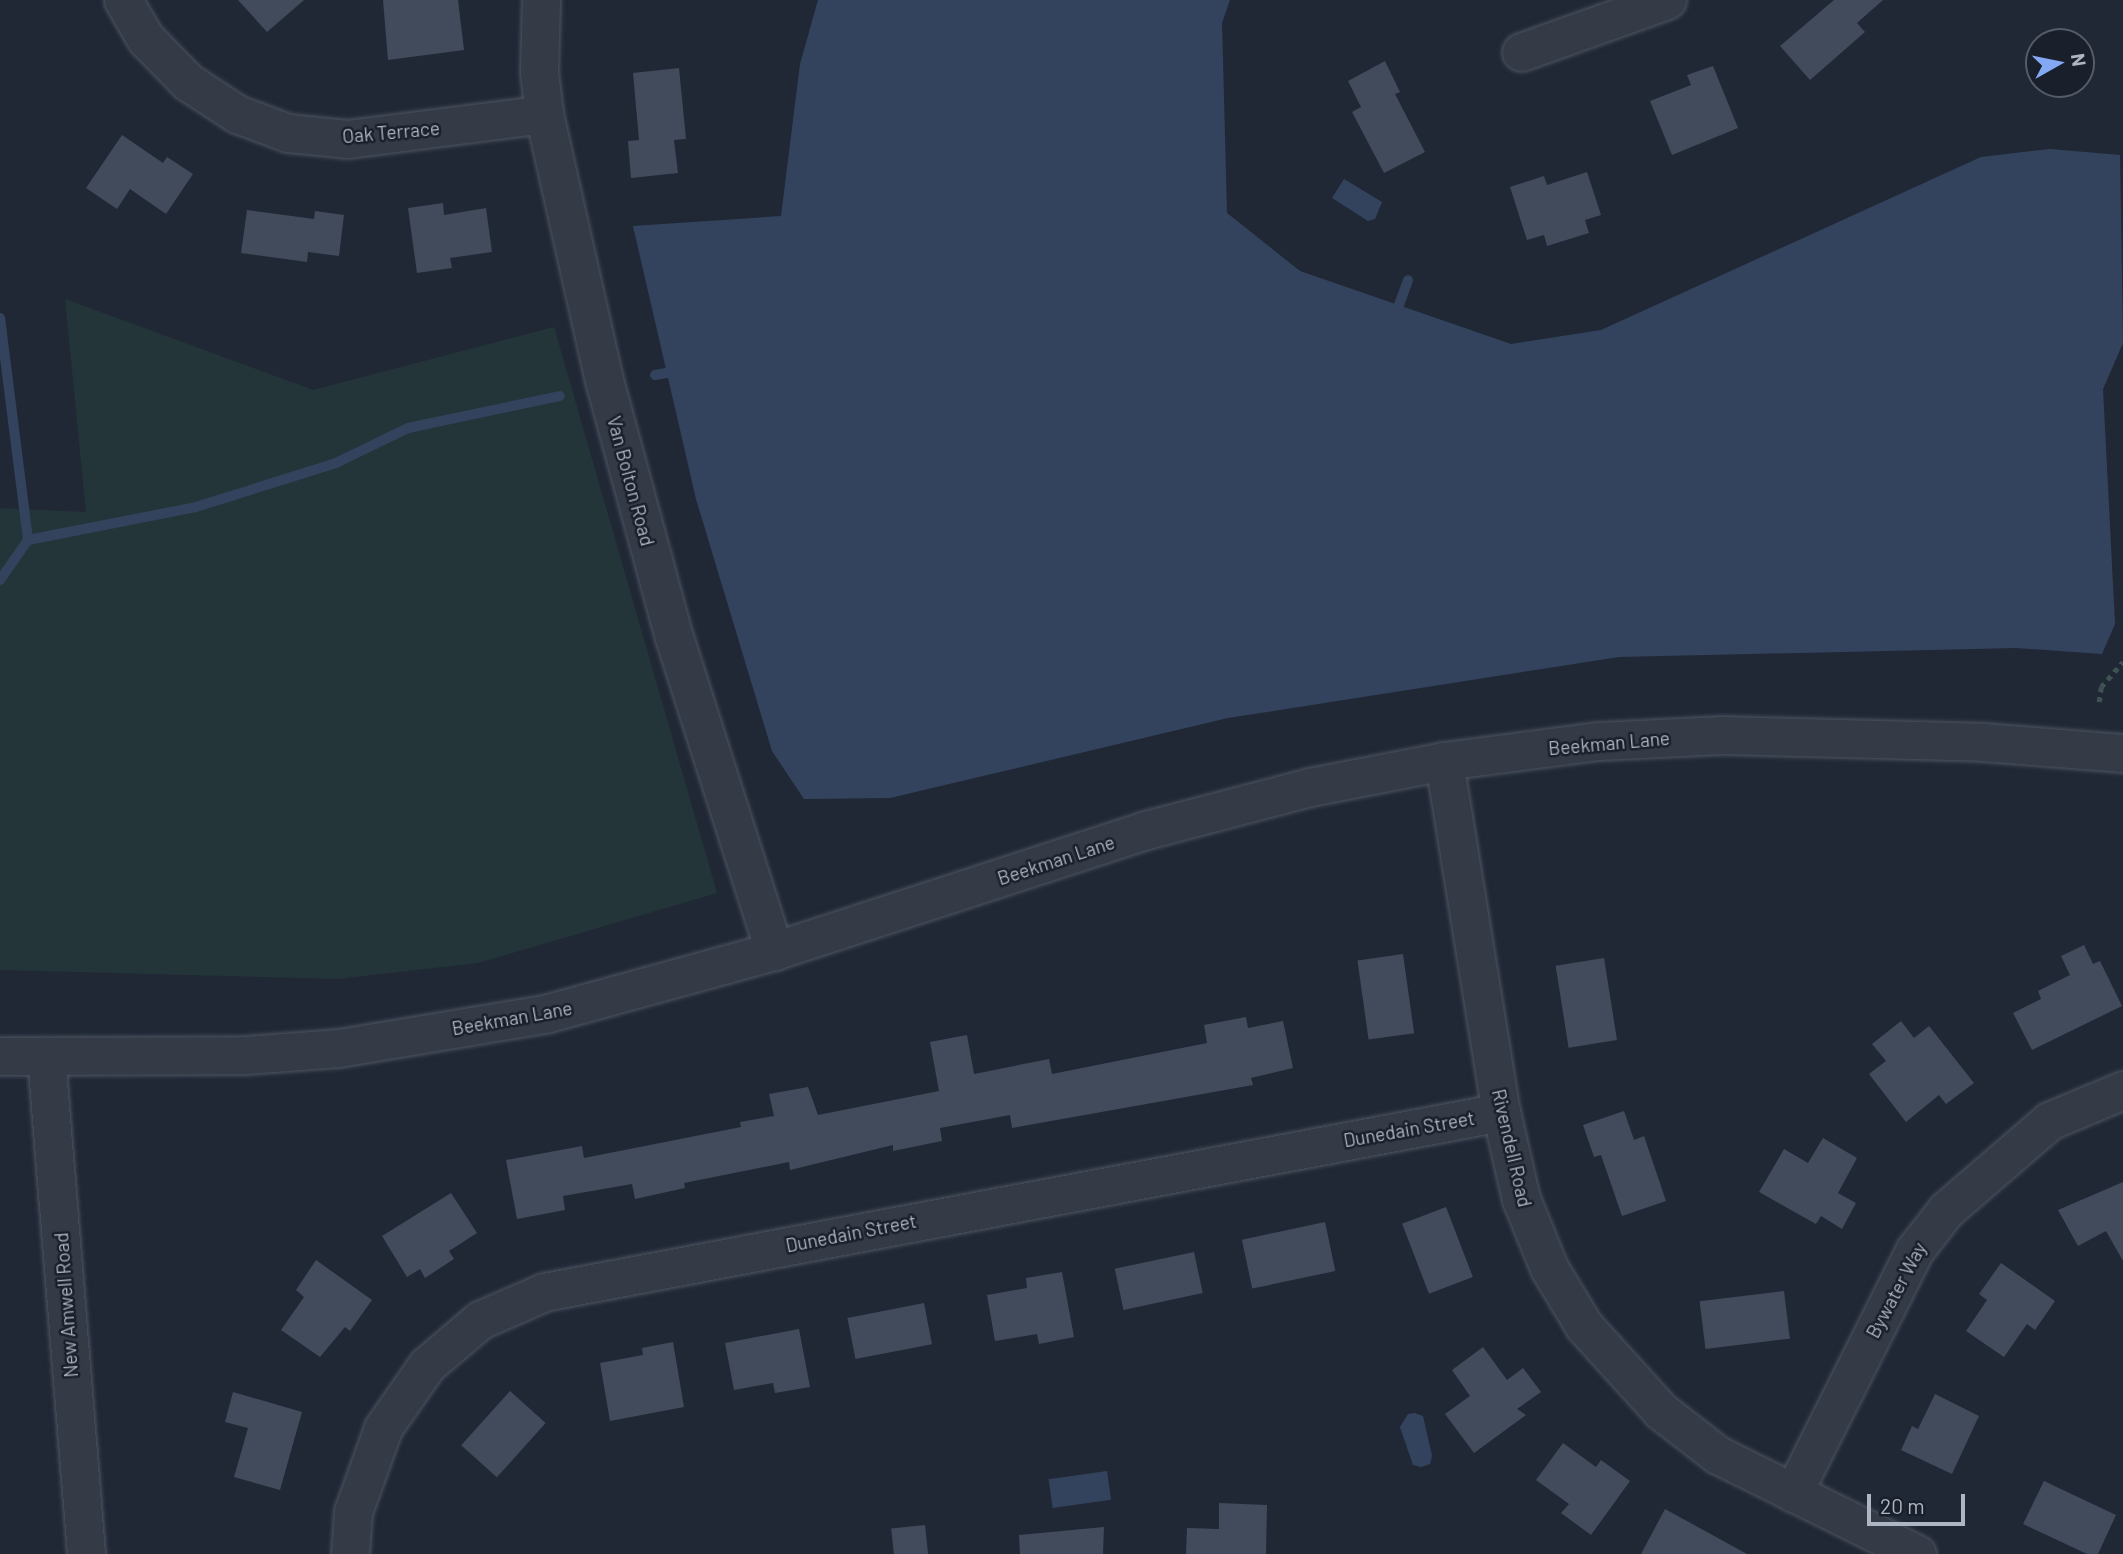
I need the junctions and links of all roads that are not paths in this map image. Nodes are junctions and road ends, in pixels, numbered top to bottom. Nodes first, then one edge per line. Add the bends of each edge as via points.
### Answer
1 (123, 0) edge
2 (541, 0) edge
3 (1667, 0) edge
4 (1521, 52) dead end
5 (544, 114) junction
6 (2123, 753) edge
7 (1444, 761) junction
8 (774, 951) junction
9 (0, 1056) edge
10 (46, 1056) junction
11 (2123, 1090) edge
12 (1501, 1112) junction
13 (1793, 1493) junction
14 (86, 1554) edge
15 (350, 1554) edge
16 (1917, 1554) edge

1 - 5 street, Oak Terrace via 145,37 188,82 237,114 288,133 347,139
2 - 5 street, Van Bolton Road via 539,72
3 - 4 street
5 - 8 street, Van Bolton Road via 645,539
6 - 7 street, Beekman Lane via 1957,741 1722,735 1599,741
7 - 8 street, Beekman Lane via 1310,787 1159,827
7 - 12 street, Rivendell Road
8 - 10 street, Beekman Lane via 545,1014 339,1048 246,1055
9 - 10 street, Beekman Lane
10 - 14 street, New Amwell Road
11 - 13 street, Bywater Way via 2049,1122 1946,1210 1914,1251
12 - 13 street, Rivendell Road via 1521,1199 1549,1268 1584,1326 1661,1411 1718,1455
12 - 15 street, Dunedain Street via 544,1292 480,1320 427,1365 383,1427 353,1511
13 - 16 street, Rivendell Road

